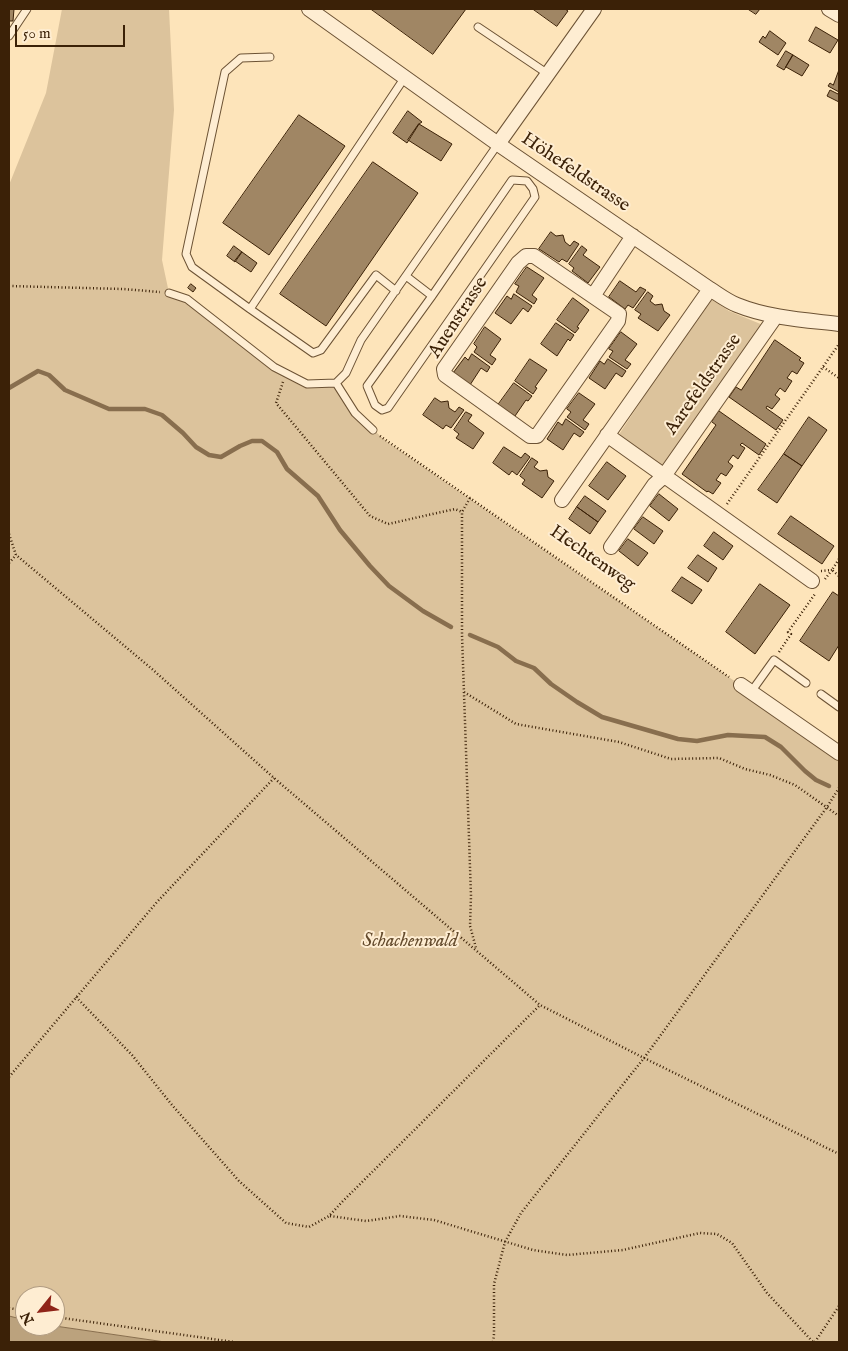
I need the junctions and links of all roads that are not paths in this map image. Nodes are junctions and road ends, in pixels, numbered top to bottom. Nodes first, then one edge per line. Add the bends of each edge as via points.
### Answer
1 (27, 9) edge
2 (309, 9) edge
3 (594, 9) edge
4 (829, 9) edge
5 (839, 15) edge
6 (478, 27) dead end
7 (9, 36) edge
8 (270, 57) dead end
9 (548, 74) junction
10 (405, 77) junction
11 (498, 144) junction
12 (633, 236) junction
13 (406, 276) junction
14 (710, 289) junction
15 (396, 291) junction
16 (169, 293) road end
17 (432, 296) junction
18 (593, 296) junction
19 (250, 309) junction
20 (776, 316) junction
21 (839, 324) edge
22 (336, 383) junction
23 (373, 430) road end
24 (607, 435) junction
25 (664, 476) junction
26 (562, 500) dead end
27 (611, 547) dead end
28 (817, 583) road end
29 (806, 683) dead end
30 (746, 689) joint
31 (821, 694) dead end
32 (839, 707) edge
33 (839, 752) edge

1 - 7 lane
2 - 10 street, Höhefeldstrasse
3 - 9 street
4 - 5 street
6 - 9 lane
8 - 19 lane via 241,58 225,72 186,254 192,267
9 - 11 street
10 - 11 street, Höhefeldstrasse
10 - 19 lane
11 - 12 street, Höhefeldstrasse
11 - 13 lane
12 - 14 street, Höhefeldstrasse
12 - 18 street
13 - 15 lane
13 - 17 lane
14 - 20 street, Höhefeldstrasse via 734,304
14 - 24 street
15 - 19 lane via 376,276 321,350 312,353
15 - 22 lane via 361,340 346,373
16 - 22 lane via 187,299 274,367 307,384
17 - 17 lane via 367,386 375,405 382,410 388,408 535,196 527,181 512,180
18 - 18 street, Auenstrasse via 534,256 526,256 444,369 445,375 530,436 538,436 618,321 619,314
20 - 21 street, Höhefeldstrasse
20 - 25 street, Aarefeldstrasse
22 - 23 lane via 356,413
24 - 25 street
24 - 26 street
25 - 27 street, Aarefeldstrasse via 654,485
25 - 28 street
29 - 30 lane via 774,660
30 - 33 street
31 - 32 lane

